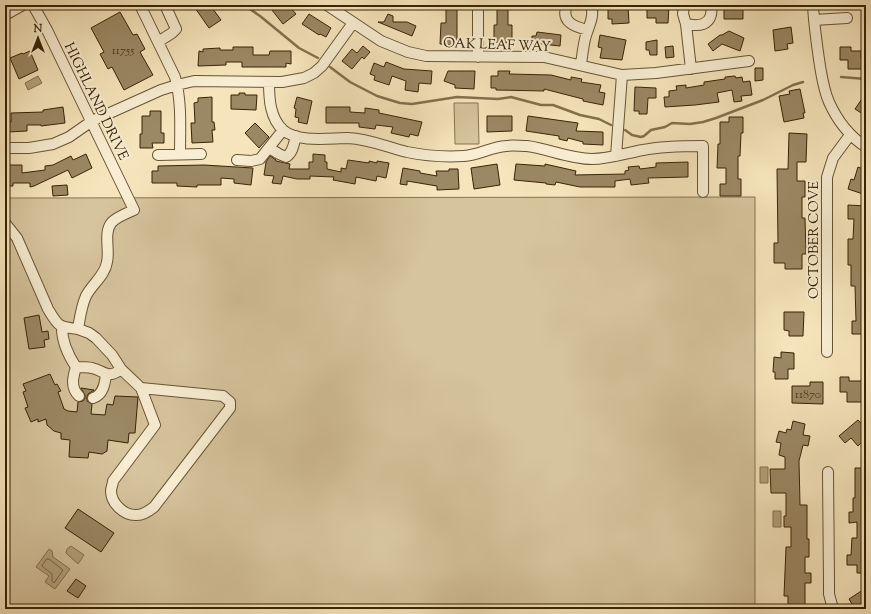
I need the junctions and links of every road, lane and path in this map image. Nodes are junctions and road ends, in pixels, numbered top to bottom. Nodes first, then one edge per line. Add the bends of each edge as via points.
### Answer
1 (23, 5) edge
2 (35, 5) edge
3 (140, 5) edge
4 (165, 5) edge
5 (328, 5) edge
6 (478, 5) edge
7 (567, 5) edge
8 (590, 5) edge
9 (684, 5) edge
10 (710, 5) edge
11 (813, 5) edge
12 (5, 15) edge
13 (847, 18) dead end
14 (814, 20) junction
15 (353, 23) junction
16 (686, 24) junction
17 (588, 30) junction
18 (158, 42) junction
19 (478, 57) junction
20 (749, 61) dead end
21 (581, 65) junction
22 (691, 69) junction
23 (622, 75) junction
24 (269, 82) junction
25 (177, 85) junction
26 (92, 121) junction
27 (284, 130) junction
28 (850, 135) junction
29 (296, 136) junction
30 (866, 147) edge
31 (5, 148) edge
32 (269, 148) junction
33 (180, 154) junction
34 (201, 154) dead end
35 (158, 155) dead end
36 (616, 156) junction
37 (237, 160) dead end
38 (703, 192) dead end
39 (5, 223) edge
40 (62, 328) junction
41 (78, 329) junction
42 (827, 352) dead end
43 (76, 367) junction
44 (121, 369) junction
45 (106, 374) junction
46 (141, 388) junction
47 (79, 396) dead end
48 (93, 398) dead end
49 (828, 472) dead end
50 (834, 609) edge

1 - 12 street
2 - 26 street, HIGHLAND DRIVE
3 - 18 street
4 - 18 street via 176,29
5 - 15 street, OAK LEAF WAY
6 - 19 street
7 - 17 street via 565,9 568,22
8 - 17 street via 593,11
9 - 16 street
10 - 16 street via 711,15 703,24
11 - 14 street
13 - 14 street
14 - 28 street via 823,84 838,119
15 - 19 street, OAK LEAF WAY via 381,41 408,52 426,56
15 - 24 street via 322,66 314,73 293,81
16 - 22 street
17 - 21 street
18 - 25 street
19 - 21 street, OAK LEAF WAY via 544,58
20 - 22 street, OAK LEAF WAY
21 - 23 street, OAK LEAF WAY
22 - 23 street, OAK LEAF WAY
23 - 36 street
24 - 25 street via 201,81
24 - 27 street via 271,109
25 - 26 street
25 - 33 street via 180,98
26 - 31 street via 69,137 53,144
26 - 41 street, HIGHLAND DRIVE via 134,210 112,222 109,228 107,263 81,308
27 - 29 street
27 - 32 street
28 - 30 street
28 - 42 street, OCTOBER COVE via 833,158 827,177
29 - 32 street via 292,151 286,157
29 - 36 street via 350,138 441,156 466,156 506,146 527,146 592,159
32 - 37 street via 260,159
33 - 34 street
33 - 35 street
36 - 38 street via 658,147 703,146
39 - 40 street via 17,238 48,309
40 - 41 street
40 - 43 street via 62,337
41 - 44 street via 96,338
43 - 45 street via 95,368
43 - 47 street via 73,381 75,392
44 - 45 street via 117,373
44 - 46 street
45 - 48 street via 104,388
46 - 46 street via 223,396 230,402 230,408 154,507 146,513 137,515 129,514 116,505 111,491 113,481 155,425
49 - 50 street via 829,594

